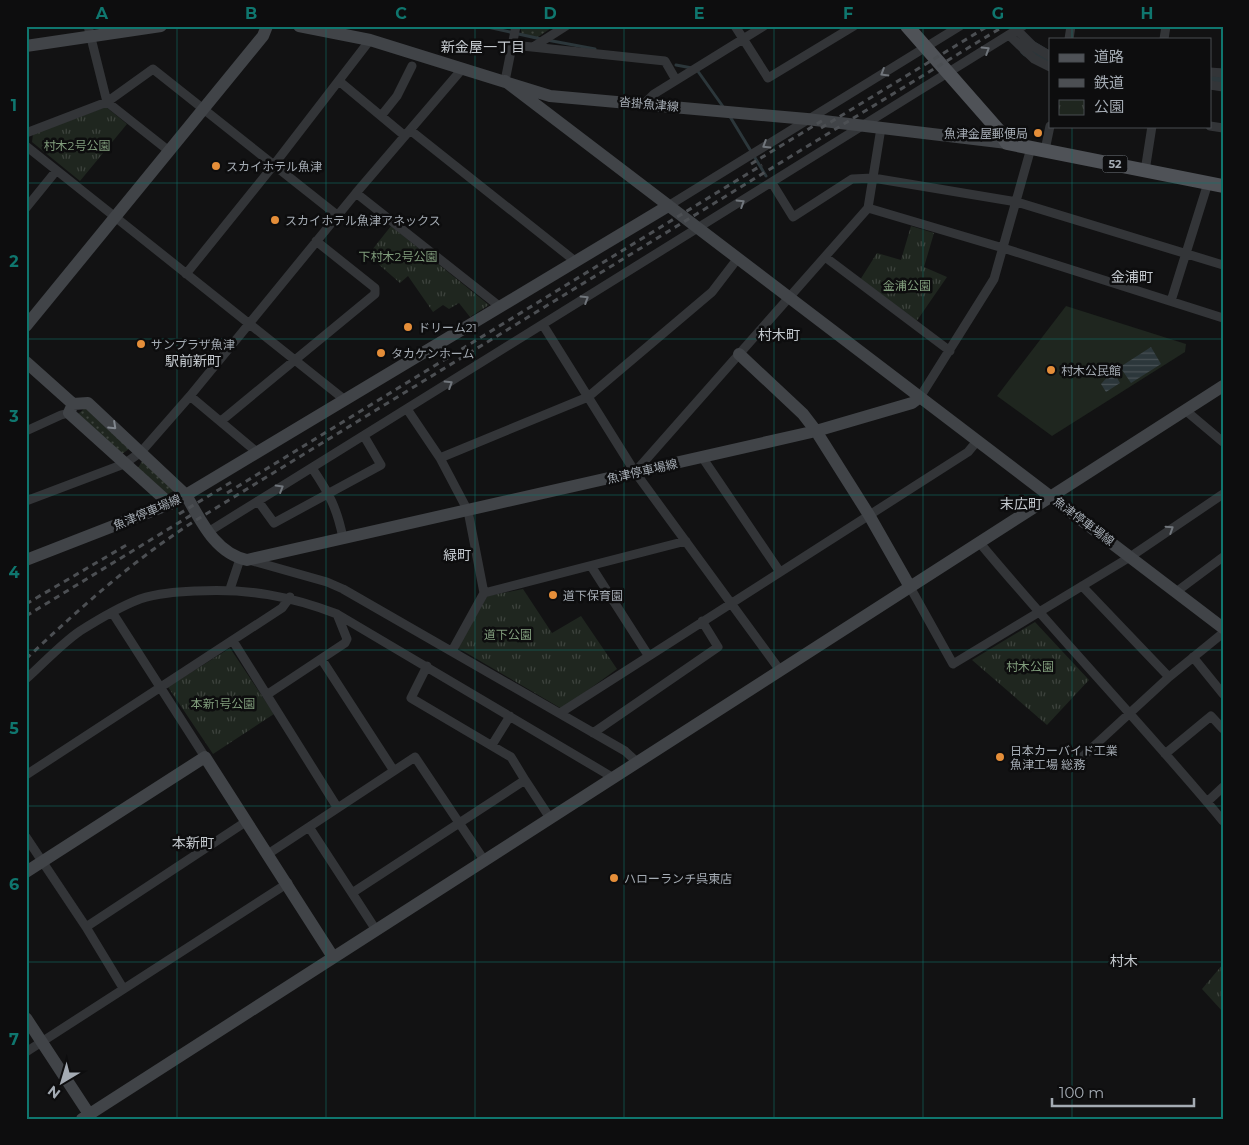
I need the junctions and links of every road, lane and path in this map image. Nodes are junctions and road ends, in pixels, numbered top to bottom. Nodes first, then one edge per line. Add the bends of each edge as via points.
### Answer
1 (161, 26) edge
2 (267, 26) edge
3 (299, 26) edge
4 (516, 26) edge
5 (566, 26) edge
6 (735, 26) edge
7 (764, 26) edge
8 (854, 26) edge
9 (907, 26) edge
10 (960, 26) edge
11 (90, 31) edge
12 (1016, 31) edge
13 (743, 39) junction
14 (370, 40) junction
15 (513, 45) junction
16 (26, 46) edge
17 (532, 47) junction
18 (926, 48) junction
19 (1049, 55) edge
20 (412, 66) dead end
21 (1049, 67) edge
22 (463, 68) junction
23 (948, 74) junction
24 (676, 80) junction
25 (339, 81) junction
26 (505, 81) junction
27 (108, 102) junction
28 (644, 103) junction
29 (204, 109) junction
30 (382, 116) junction
31 (807, 119) junction
32 (863, 125) junction
33 (881, 128) junction
34 (1050, 128) edge
35 (1152, 128) edge
36 (26, 133) edge
37 (407, 133) junction
38 (1007, 143) junction
39 (26, 146) edge
40 (1031, 148) junction
41 (1046, 150) junction
42 (169, 151) junction
43 (274, 166) junction
44 (56, 171) junction
45 (1145, 171) junction
46 (873, 178) junction
47 (1208, 182) junction
48 (772, 183) junction
49 (1223, 186) edge
50 (356, 192) junction
51 (1017, 202) junction
52 (668, 206) junction
53 (26, 208) edge
54 (868, 208) junction
55 (337, 215) junction
56 (116, 217) junction
57 (700, 229) junction
58 (316, 241) junction
59 (1003, 248) junction
60 (1187, 255) junction
61 (825, 257) junction
62 (738, 258) junction
63 (575, 261) junction
64 (1223, 265) edge
65 (186, 274) junction
66 (790, 296) junction
67 (1171, 301) junction
68 (499, 306) junction
69 (1223, 318) edge
70 (247, 323) junction
71 (543, 325) junction
72 (26, 326) edge
73 (950, 351) junction
74 (739, 354) junction
75 (296, 360) junction
76 (26, 362) edge
77 (1223, 386) edge
78 (190, 396) junction
79 (920, 396) junction
80 (588, 397) junction
81 (345, 400) junction
82 (71, 409) junction
83 (408, 409) junction
84 (1185, 410) junction
85 (221, 421) junction
86 (26, 431) edge
87 (816, 431) junction
88 (364, 436) junction
89 (978, 440) junction
90 (1223, 442) edge
91 (141, 452) junction
92 (258, 453) junction
93 (702, 457) junction
94 (440, 458) junction
95 (124, 464) junction
96 (312, 468) junction
97 (635, 472) junction
98 (329, 493) junction
99 (1223, 494) edge
100 (186, 495) junction
101 (1050, 496) junction
102 (26, 501) edge
103 (258, 502) junction
104 (170, 504) junction
105 (468, 511) junction
106 (869, 515) junction
107 (208, 532) junction
108 (342, 538) junction
109 (686, 541) junction
110 (979, 542) junction
111 (1130, 557) junction
112 (1223, 557) edge
113 (244, 559) junction
114 (26, 560) edge
115 (591, 566) junction
116 (780, 572) junction
117 (1082, 586) junction
118 (910, 588) junction
119 (230, 589) junction
120 (1176, 592) junction
121 (484, 593) junction
122 (290, 597) junction
123 (731, 603) junction
124 (112, 612) junction
125 (1038, 613) junction
126 (337, 614) junction
127 (702, 621) junction
128 (1223, 628) edge
129 (1223, 633) edge
130 (233, 641) junction
131 (452, 651) junction
132 (648, 655) junction
133 (1193, 657) junction
134 (322, 660) junction
135 (427, 666) junction
136 (779, 669) junction
137 (1169, 677) junction
138 (26, 679) edge
139 (162, 688) junction
140 (268, 694) junction
141 (1223, 694) edge
142 (560, 713) junction
143 (1129, 713) junction
144 (510, 716) junction
145 (1223, 729) edge
146 (593, 733) junction
147 (492, 746) junction
148 (1165, 754) junction
149 (205, 757) junction
150 (1081, 758) dead end
151 (637, 762) junction
152 (394, 771) junction
153 (26, 775) edge
154 (612, 777) junction
155 (525, 780) junction
156 (1223, 787) edge
157 (1207, 802) junction
158 (338, 807) junction
159 (550, 818) junction
160 (247, 820) junction
161 (1223, 821) edge
162 (459, 822) junction
163 (309, 827) junction
164 (26, 837) edge
165 (268, 854) junction
166 (484, 860) junction
167 (43, 862) junction
168 (26, 872) edge
169 (288, 883) junction
170 (352, 892) junction
171 (86, 927) junction
172 (376, 930) junction
173 (333, 957) junction
174 (123, 988) junction
175 (26, 1018) edge
176 (42, 1042) junction
177 (26, 1052) edge
178 (88, 1117) edge

1 - 11 street
2 - 29 street via 264,36
3 - 14 street, 沓掛魚津線
4 - 15 street
5 - 17 street
6 - 13 street
7 - 13 street
8 - 13 street via 768,78
9 - 18 main road
10 - 18 street
11 - 16 street
11 - 27 street
12 - 19 street
12 - 21 street via 1029,55
23 -> 12 street
13 - 24 street
14 - 22 street, 沓掛魚津線
14 - 25 street
15 - 17 street
15 - 26 street
17 - 24 street via 665,61
18 - 23 main road
18 -> 31 street
20 - 30 street via 397,96
22 - 26 street, 沓掛魚津線
22 - 37 street
23 - 32 street
23 - 38 main road
24 - 28 street
25 - 30 street
25 - 43 street
26 - 28 street, 沓掛魚津線 via 550,96
26 - 52 street
27 - 29 street via 153,68
27 - 36 street
27 - 42 street
28 - 31 street, 沓掛魚津線
29 - 42 street
29 - 43 street
30 - 37 street
31 - 32 street, 沓掛魚津線
31 -> 52 street
32 - 33 street, 沓掛魚津線
32 - 48 street
33 - 38 street, 沓掛魚津線
33 - 46 street
34 - 41 street
35 - 45 street
37 - 50 street
37 - 63 street
38 - 40 main road, 52
39 - 44 street
40 - 41 main road, 52
40 - 51 street
41 - 45 main road, 52
42 - 56 street
43 - 55 street
43 - 65 street
44 - 53 street
44 - 56 street
45 - 47 main road, 52
46 - 48 street via 852,179 793,218
46 - 51 street
46 - 54 street
47 - 49 main road, 52
47 - 60 street
57 -> 48 street
50 - 55 street
50 - 68 street
51 - 59 street
51 - 60 street
52 - 57 street
52 - 63 street
54 - 59 street
54 - 61 street
55 - 58 street
56 - 65 street
56 - 72 street
57 - 62 street
71 -> 57 street
58 - 70 street
58 - 75 street via 374,288 375,294
59 - 67 street
59 - 73 street via 994,279
60 - 64 street
60 - 67 street
61 - 66 street
61 - 73 street
62 - 66 street
62 - 80 street via 712,292
63 - 68 street
65 - 70 street
66 - 74 street
66 - 79 street
67 - 69 street
68 - 81 street
70 - 75 street
70 - 78 street
71 - 80 street
83 -> 71 street
73 - 79 street
74 - 87 street via 803,414
74 - 97 street
75 - 81 street
75 - 85 street
76 - 82 street
77 - 84 street
78 - 85 street
78 - 91 street
79 - 87 street, 魚津停車場線 via 912,403
79 - 89 street, 魚津停車場線
80 - 94 street
80 - 97 street
81 - 92 street
82 - 86 street
82 -> 91 street via 88,403
82 - 95 street
83 - 88 street
83 - 94 street
84 - 90 street
84 - 101 street
85 - 92 street
87 - 93 street, 魚津停車場線
87 - 106 street
88 - 96 street
88 - 98 street via 381,465
89 - 101 street, 魚津停車場線
89 - 106 street via 968,452
91 - 95 street
91 - 100 street
92 - 100 street
93 - 97 street, 魚津停車場線
93 - 116 street
94 - 105 street
95 - 102 street
95 - 104 street
96 - 98 street
103 -> 96 street
97 - 105 street, 魚津停車場線
97 - 109 street
98 - 103 street via 274,523
98 - 108 street via 338,512
111 -> 99 street
100 - 104 street, 魚津停車場線
100 - 107 street, 魚津停車場線
101 - 110 street
101 - 111 street, 魚津停車場線
103 - 107 street
104 - 114 street, 魚津停車場線
105 - 108 street, 魚津停車場線
105 - 121 street
106 - 116 street
106 - 118 street
107 - 113 street, 魚津停車場線 via 222,547
108 - 113 street, 魚津停車場線
109 - 115 street
109 - 123 street
110 - 118 street
110 - 125 street
111 - 117 street
111 - 120 street, 魚津停車場線
112 - 120 street
113 - 119 street
113 - 131 street via 327,582
115 - 121 street
115 - 132 street
116 - 123 street
117 - 125 street
117 - 137 street
118 - 125 street via 953,664
118 - 136 street
119 - 122 street
119 - 124 street via 176,592 142,598
120 - 128 street, 魚津停車場線
121 - 131 street
122 - 126 street
122 - 130 street via 282,608
123 - 127 street
123 - 136 street
124 - 138 street via 79,632
124 - 139 street
125 - 143 street
126 - 134 street via 347,639
126 - 135 street
127 - 132 street
127 - 146 street via 718,647
129 - 133 street
130 - 139 street
130 - 140 street
131 - 142 street
132 - 142 street
133 - 137 street
133 - 141 street
134 - 140 street
134 - 152 street
135 - 144 street
135 - 147 street via 411,698
136 - 151 street
137 - 143 street
139 - 149 street
139 - 153 street
140 - 158 street
142 - 146 street
143 - 148 street
143 - 150 street
144 - 147 street
144 - 154 street
145 - 148 street via 1211,716
146 - 151 street via 625,751
147 - 155 street via 511,757
148 - 157 street
149 - 160 street
149 - 167 street
151 - 154 street
152 - 158 street
152 - 162 street via 415,757
154 - 159 street
155 - 159 street
155 - 162 street
156 - 157 street
157 - 161 street
158 - 163 street
159 - 166 street
160 - 165 street
160 - 171 street
162 - 166 street
162 - 170 street
163 - 165 street
163 - 170 street
164 - 167 street
165 - 169 street
166 - 172 street
167 - 168 street
167 - 171 street
169 - 173 street
169 - 174 street
170 - 172 street
171 - 174 street
172 - 173 street
173 - 178 street
174 - 176 street
175 - 176 street
176 - 177 street
176 - 178 street

